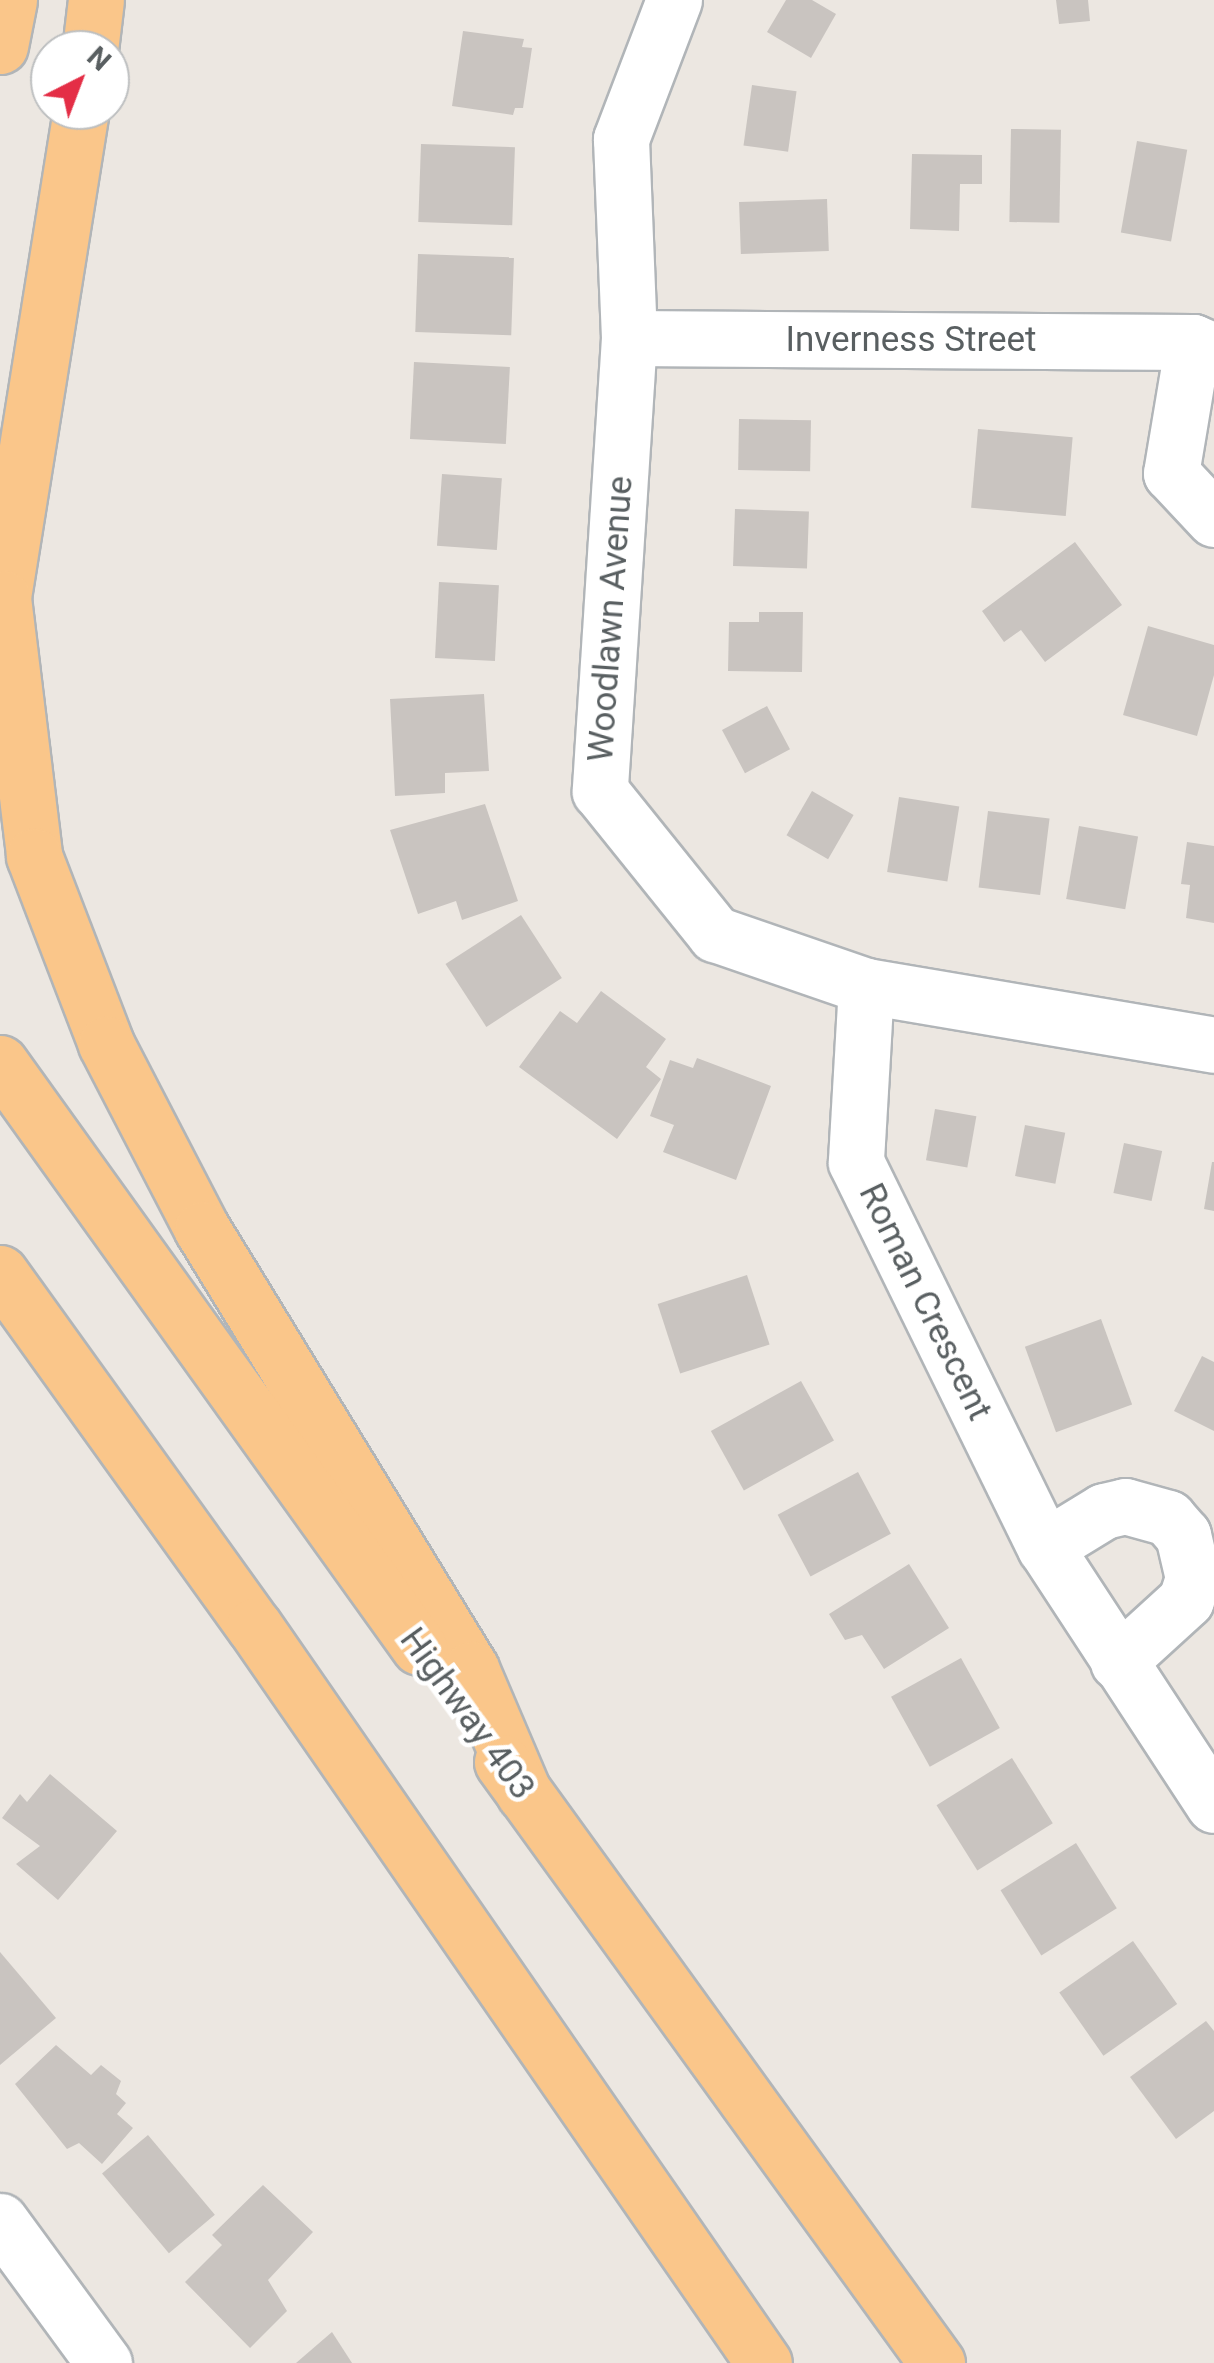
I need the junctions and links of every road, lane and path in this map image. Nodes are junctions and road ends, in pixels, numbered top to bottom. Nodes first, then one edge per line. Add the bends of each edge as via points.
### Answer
1 (8, 0) edge
2 (96, 0) edge
3 (674, 0) edge
4 (92, 30) edge
5 (0, 46) edge
6 (78, 130) edge
7 (629, 338) junction
8 (1204, 347) edge
9 (1214, 519) edge
10 (866, 986) junction
11 (1214, 1045) edge
12 (0, 1062) edge
13 (0, 1273) edge
14 (1046, 1547) junction
15 (1118, 1662) junction
16 (524, 1793) junction
17 (1214, 1806) edge
18 (0, 2220) edge
19 (104, 2363) edge
20 (764, 2363) edge
21 (937, 2363) edge

1 - 5 highway
2 - 4 highway
3 - 7 street, Woodlawn Avenue via 621,139
6 - 16 highway via 3,598 34,856 106,1044 202,1229 471,1669
7 - 8 street, Inverness Street
7 - 10 street, Woodlawn Avenue via 600,791 715,934
8 - 9 street, Inverness Street via 1171,474
10 - 11 street, Woodlawn Avenue
10 - 14 street, Roman Crescent via 856,1162
12 - 16 highway, Highway 403
13 - 20 highway
14 - 15 street, Roman Crescent
14 - 15 street via 1104,1511 1126,1506 1148,1508 1183,1534 1192,1567 1186,1600
15 - 17 street, Roman Crescent
16 - 21 highway, Highway 403
18 - 19 street

